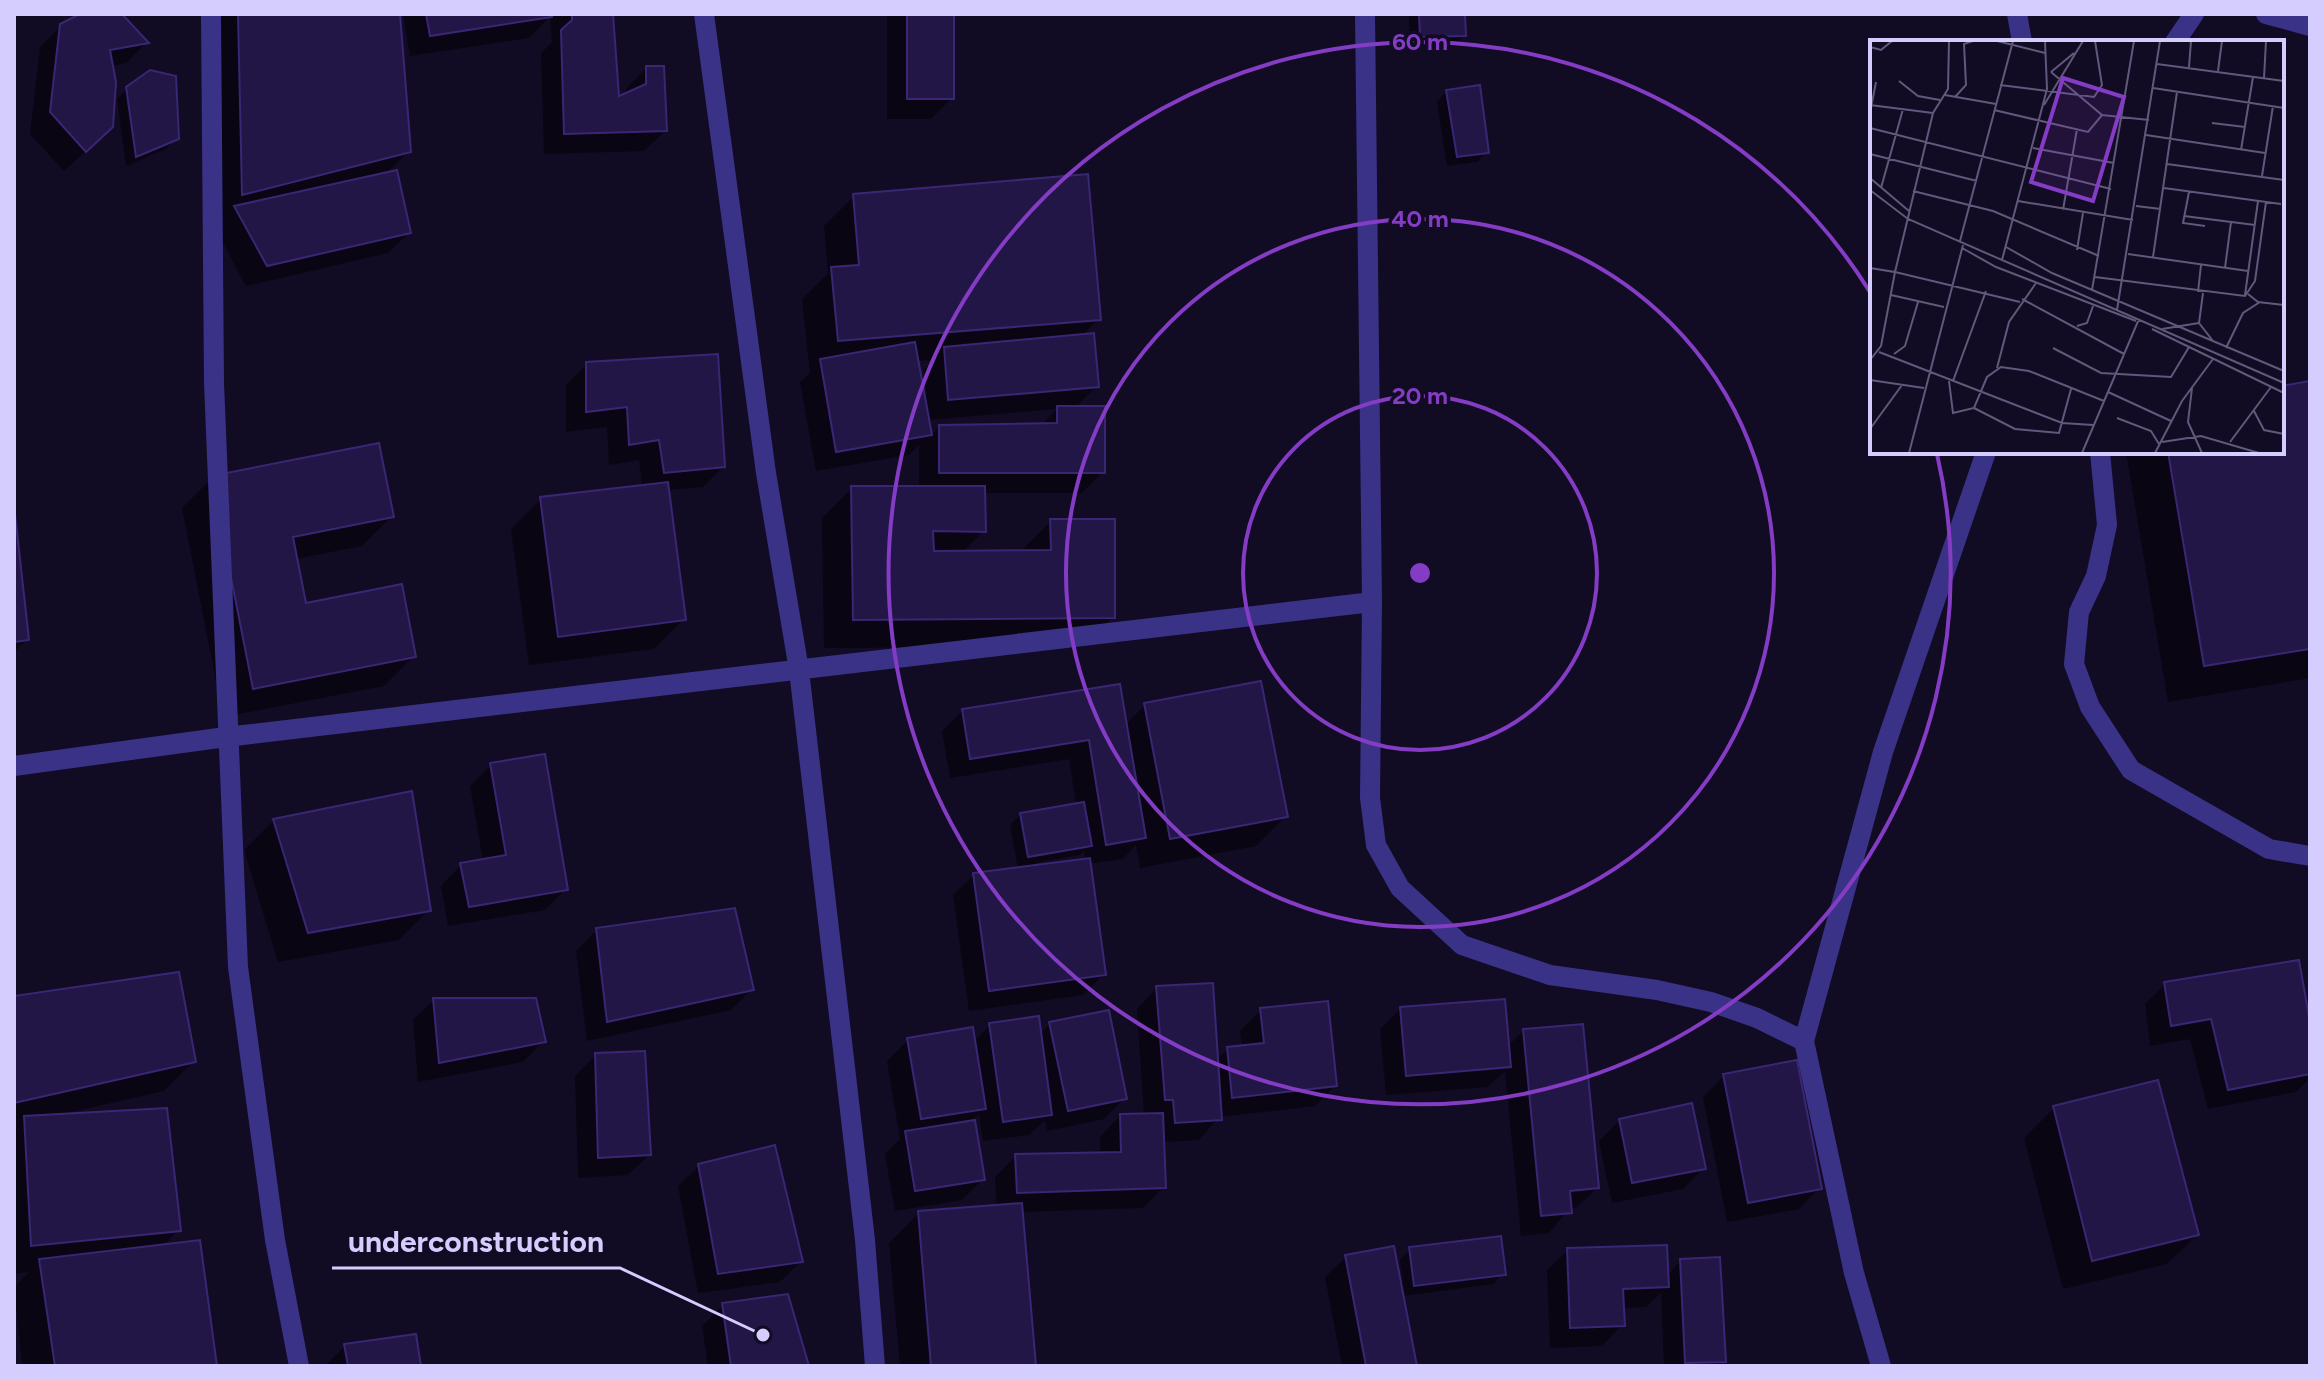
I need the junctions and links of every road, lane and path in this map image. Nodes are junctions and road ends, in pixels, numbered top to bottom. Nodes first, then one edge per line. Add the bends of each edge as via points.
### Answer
1 (211, 14) edge
2 (704, 14) edge
3 (1365, 14) edge
4 (2017, 14) edge
5 (2194, 14) edge
6 (2266, 14) edge
7 (2310, 26) edge
8 (2022, 40) edge
9 (2176, 40) edge
10 (1985, 454) edge
11 (2100, 454) edge
12 (1372, 602) junction
13 (799, 670) junction
14 (226, 737) junction
15 (14, 766) edge
16 (2310, 856) edge
17 (1804, 1041) junction
18 (299, 1366) edge
19 (875, 1366) edge
20 (1881, 1366) edge

1 - 14 street via 214,383
2 - 13 street via 762,443
3 - 12 street
4 - 8 street
5 - 9 street
6 - 7 street
10 - 17 street via 1883,752
11 - 16 street via 2107,525 2096,576 2079,612 2074,664 2090,707 2131,770 2269,849
12 - 13 street
12 - 17 street via 1370,798 1376,845 1400,888 1462,945 1550,975 1711,1002
13 - 14 street
13 - 19 street
14 - 15 street
14 - 18 street via 238,967 275,1240
17 - 20 street via 1854,1273

